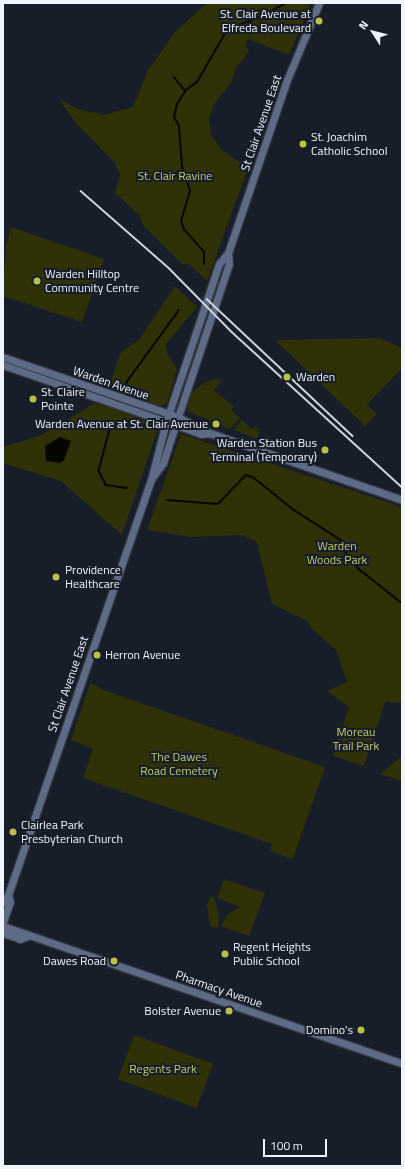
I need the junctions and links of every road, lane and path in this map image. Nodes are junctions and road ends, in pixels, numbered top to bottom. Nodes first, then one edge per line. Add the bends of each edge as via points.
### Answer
1 (319, 3) edge
2 (228, 253) junction
3 (3, 357) edge
4 (3, 365) edge
5 (168, 414) junction
6 (178, 417) junction
7 (166, 422) junction
8 (176, 426) junction
9 (210, 433) junction
10 (151, 480) junction
11 (402, 500) edge
12 (8, 895) junction
13 (3, 902) edge
14 (3, 922) edge
15 (3, 926) edge
16 (3, 933) edge
17 (28, 936) junction
18 (402, 1063) edge

1 - 2 main road, St Clair Avenue East via 287,80
2 - 5 main road, St Clair Avenue East via 219,264
2 - 6 main road, St Clair Avenue East via 229,264
3 - 5 main road, Warden Avenue
4 - 7 main road, Warden Avenue
5 - 6 main road, Warden Avenue
5 - 7 main road, St Clair Avenue East
6 - 8 main road, St Clair Avenue East
6 - 9 main road, Warden Avenue
7 - 8 main road, Warden Avenue
7 - 10 main road, St Clair Avenue East
8 - 9 main road, Warden Avenue via 201,434
8 - 10 main road, St Clair Avenue East via 162,463
9 - 11 main road, Warden Avenue
10 - 12 main road, St Clair Avenue East
12 - 13 main road, St Clair Avenue East
12 - 14 main road, St Clair Avenue East via 10,902
15 - 17 main road, Pharmacy Avenue
16 - 17 main road, Pharmacy Avenue via 20,939
17 - 18 main road, Pharmacy Avenue

